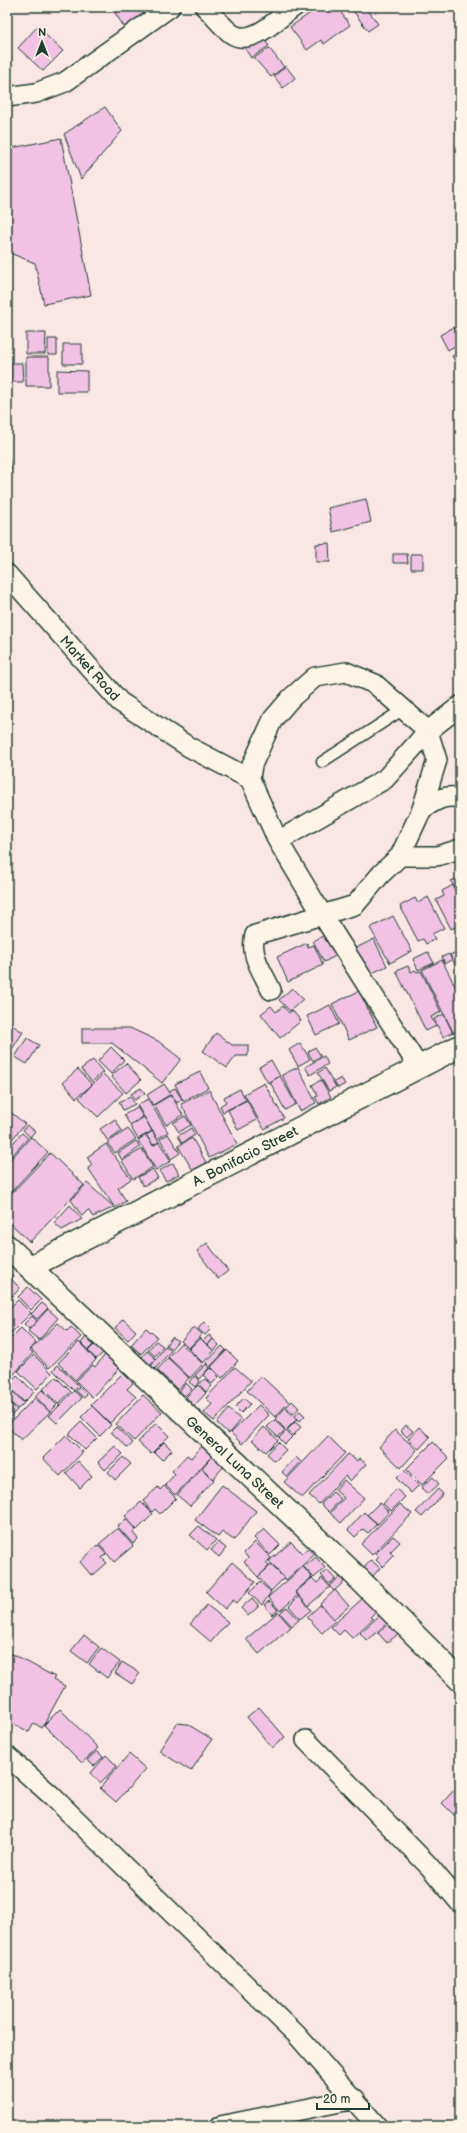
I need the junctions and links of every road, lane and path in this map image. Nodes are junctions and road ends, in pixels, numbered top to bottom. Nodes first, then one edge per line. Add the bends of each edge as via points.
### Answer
1 (170, 7) edge
2 (205, 7) edge
3 (294, 7) edge
4 (7, 97) edge
5 (7, 574) edge
6 (460, 706) edge
7 (402, 710) junction
8 (428, 731) junction
9 (322, 762) dead end
10 (250, 779) junction
11 (460, 798) edge
12 (422, 809) junction
13 (278, 840) junction
14 (460, 849) edge
15 (400, 856) junction
16 (323, 916) junction
17 (271, 990) dead end
18 (460, 1046) edge
19 (418, 1066) junction
20 (7, 1246) edge
21 (30, 1267) junction
22 (460, 1680) edge
23 (306, 1740) dead end
24 (7, 1756) edge
25 (460, 1903) edge
26 (355, 2099) junction
27 (220, 2126) edge
28 (377, 2126) edge

1 - 4 street via 65,82 36,93
2 - 3 street via 232,34 243,38 254,36
5 - 10 street, Market Road via 120,702 190,747
6 - 8 street
7 - 8 street
7 - 9 lane
7 - 10 street via 375,684 346,672 315,677 291,698 273,719 252,764
8 - 12 street via 437,760
8 - 13 street via 385,779
10 - 13 street
11 - 12 street via 439,798
12 - 15 street
13 - 16 street
14 - 15 street via 437,856
15 - 16 street via 355,905
16 - 17 street via 256,935 252,944 253,954
16 - 19 street
18 - 19 main road, A. Bonifacio Street
19 - 21 main road, A. Bonifacio Street
20 - 21 main road, General Luna Street
21 - 22 main road, General Luna Street via 352,1572
23 - 25 street via 429,1866
24 - 26 street via 52,1796 296,2034
26 - 27 street
26 - 28 street

